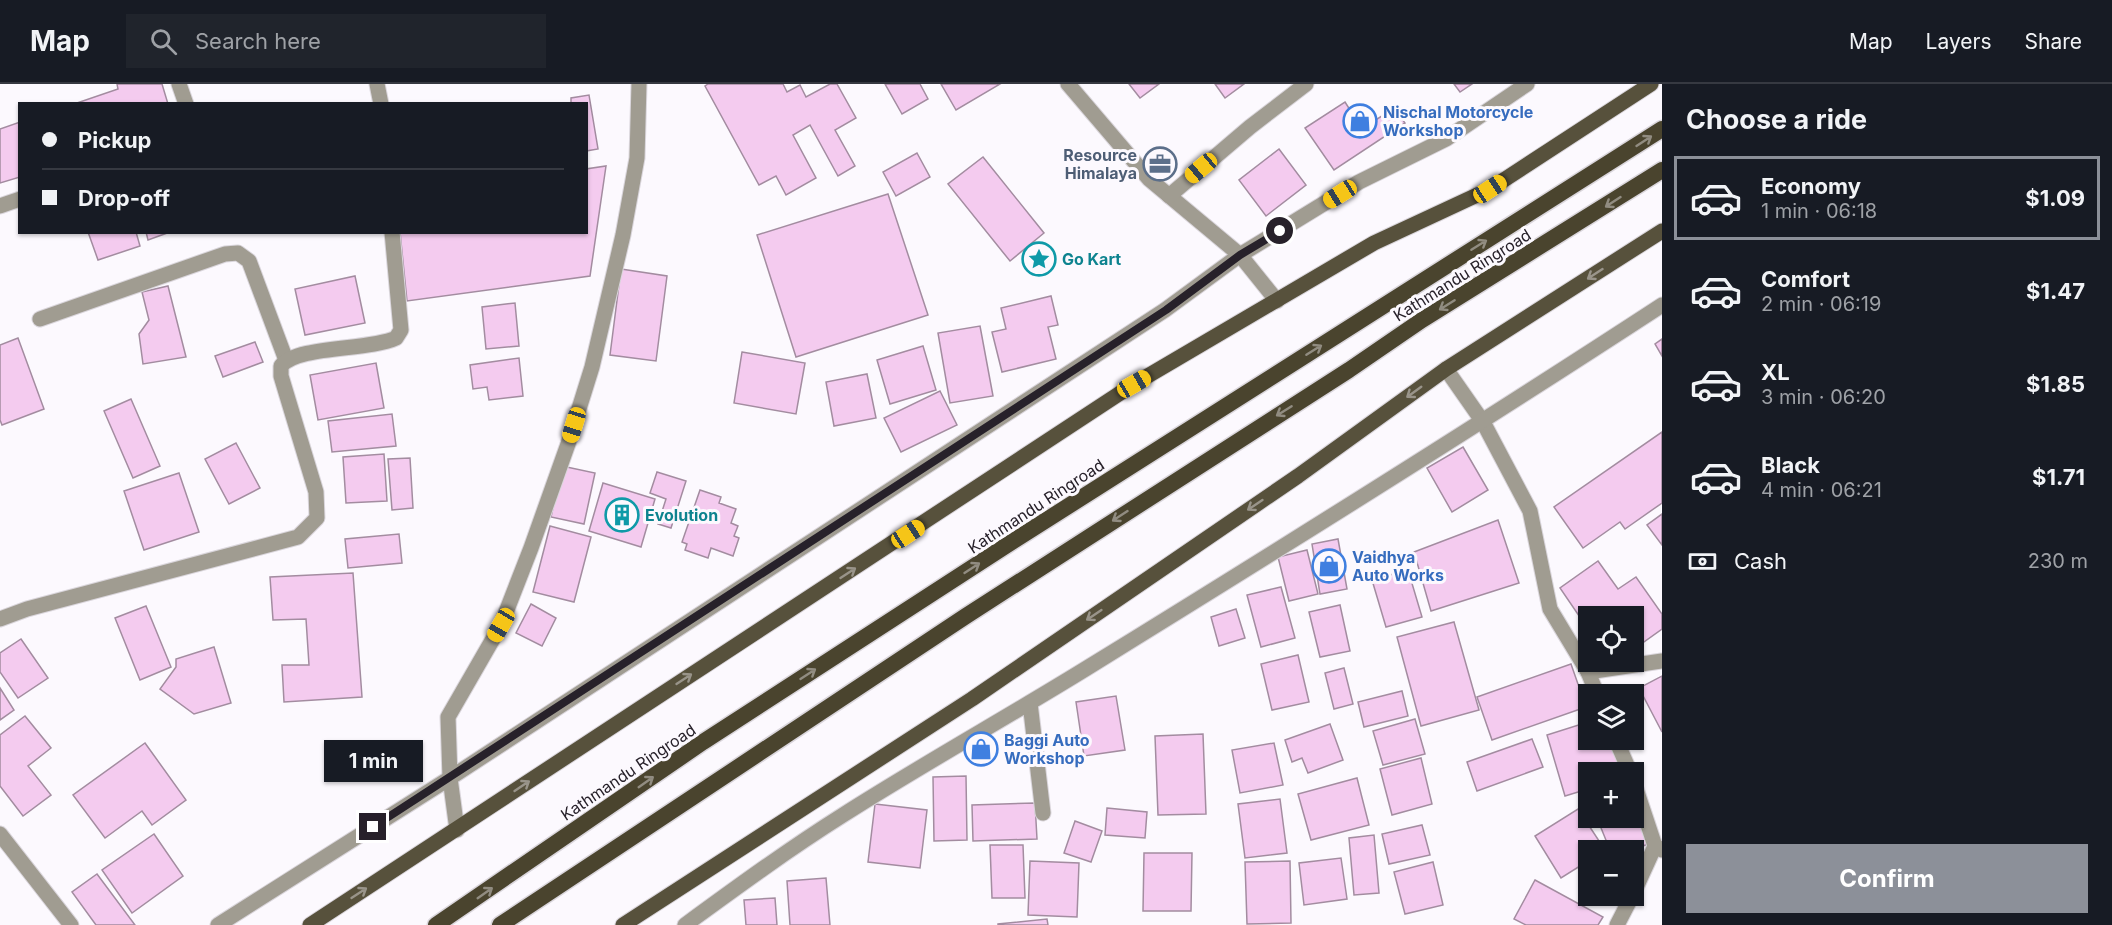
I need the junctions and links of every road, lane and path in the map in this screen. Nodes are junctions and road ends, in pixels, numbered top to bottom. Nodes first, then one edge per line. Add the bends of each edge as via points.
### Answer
1 (179, 84) edge
2 (377, 84) edge
3 (639, 84) edge
4 (1068, 84) edge
5 (1306, 84) edge
6 (1527, 84) edge
7 (1651, 84) edge
8 (185, 102) edge
9 (381, 102) edge
10 (1662, 129) edge
11 (1662, 170) edge
12 (1169, 196) junction
13 (18, 200) edge
14 (0, 206) edge
15 (1662, 231) edge
16 (392, 234) edge
17 (1240, 255) junction
18 (1277, 301) junction
19 (1662, 305) edge
20 (40, 319) dead end
21 (285, 360) junction
22 (1446, 369) junction
23 (1483, 422) junction
24 (0, 619) edge
25 (1578, 655) edge
26 (1662, 661) edge
27 (1644, 664) edge
28 (1588, 672) edge
29 (1593, 684) edge
30 (1030, 703) junction
31 (450, 778) junction
32 (1644, 809) edge
33 (1043, 813) dead end
34 (457, 830) junction
35 (0, 834) edge
36 (1659, 848) edge
37 (1644, 875) edge
38 (1627, 906) edge
39 (71, 925) edge
40 (218, 925) edge
41 (310, 925) edge
42 (436, 925) edge
43 (500, 925) edge
44 (623, 925) edge
45 (686, 925) edge
46 (1617, 925) edge

1 - 8 street
2 - 9 street
3 - 31 street via 637,158 592,367 535,538 501,625 448,717
4 - 12 street via 1149,179
5 - 12 street
6 - 17 street via 1446,139 1359,182
7 - 18 main road via 1490,189 1374,243
42 -> 10 highway, Kathmandu Ringroad via 713,736 1007,545
11 -> 43 highway, Kathmandu Ringroad via 1422,320 966,616
12 - 17 street
13 - 14 street
15 -> 22 main road
16 - 21 street via 401,330 396,338 367,347 319,351
17 - 18 street
17 - 31 street via 1166,310
34 -> 18 main road via 1134,384
19 - 23 street
20 - 21 street via 225,254 238,253 249,261
21 - 24 street via 281,376 316,492 317,518 298,537
22 - 23 street
22 -> 44 main road via 1298,476 972,699
23 - 25 street via 1530,511 1550,609
23 - 30 street
26 - 27 street
28 - 29 street
30 - 33 street
30 - 45 street via 842,816
31 - 34 street
31 - 40 street
32 - 36 street
41 -> 34 main road
35 - 39 street
36 - 37 street
38 - 46 street

